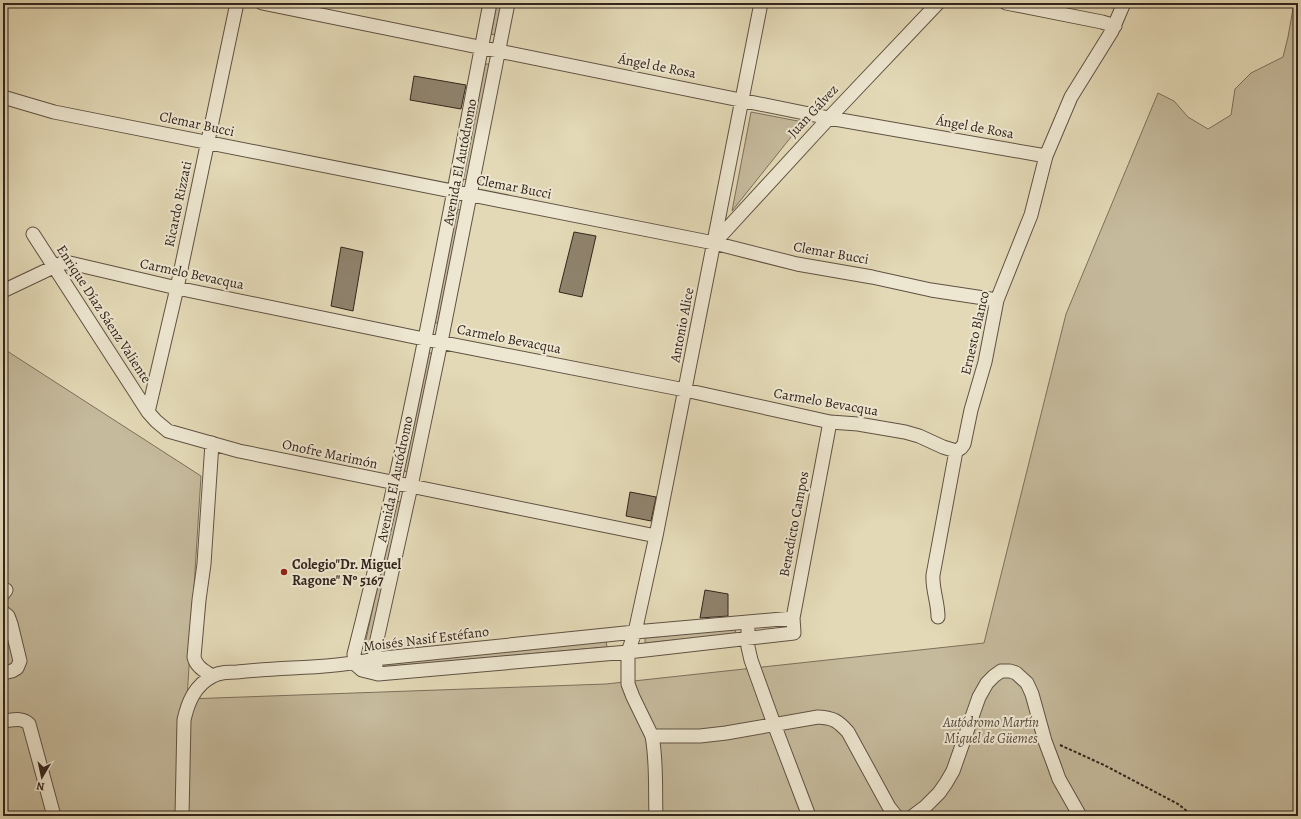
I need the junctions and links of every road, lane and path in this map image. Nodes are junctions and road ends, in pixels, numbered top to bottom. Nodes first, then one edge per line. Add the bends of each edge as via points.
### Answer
1 (237, 3) edge
2 (262, 3) edge
3 (490, 3) edge
4 (508, 3) edge
5 (761, 3) edge
6 (938, 3) edge
7 (1006, 3) edge
8 (1124, 3) edge
9 (1115, 26) junction
10 (482, 47) junction
11 (499, 51) junction
12 (3, 97) edge
13 (741, 99) junction
14 (829, 118) junction
15 (207, 143) junction
16 (1046, 156) junction
17 (453, 191) junction
18 (470, 194) junction
19 (33, 234) dead end
20 (714, 243) junction
21 (54, 266) junction
22 (177, 288) junction
23 (3, 290) edge
24 (997, 300) junction
25 (424, 339) junction
26 (441, 342) junction
27 (685, 390) junction
28 (148, 412) junction
29 (830, 422) junction
30 (212, 443) junction
31 (956, 451) junction
32 (395, 483) junction
33 (411, 486) junction
34 (656, 536) junction
35 (3, 612) edge
36 (938, 617) dead end
37 (793, 618) junction
38 (747, 622) junction
39 (635, 632) junction
40 (794, 633) joint
41 (748, 638) junction
42 (628, 652) junction
43 (374, 660) junction
44 (355, 664) junction
45 (3, 673) edge
46 (378, 674) junction
47 (212, 676) junction
48 (3, 721) edge
49 (774, 724) junction
50 (652, 736) junction
51 (1045, 741) junction
52 (54, 816) edge
53 (182, 816) edge
54 (656, 816) edge
55 (810, 816) edge
56 (896, 816) edge
57 (913, 816) edge
58 (1080, 816) edge
59 (1193, 816) edge

1 - 15 street, Ricardo Rizzati
2 - 10 street, Ángel de Rosa
3 - 10 street, Avenida El Autódromo
4 - 11 street, Avenida El Autódromo
5 - 13 street, Antonio Alice
6 - 14 street, Juan Gálvez
7 - 9 street
8 - 9 street, Ernesto Blanco
9 - 16 street, Ernesto Blanco via 1071,97
10 - 11 street, Ángel de Rosa
10 - 17 street, Avenida El Autódromo
11 - 13 street, Ángel de Rosa
11 - 18 street, Avenida El Autódromo
12 - 15 street, Clemar Bucci via 54,112
13 - 14 street, Ángel de Rosa
13 - 20 street, Antonio Alice
14 - 16 street, Ángel de Rosa
14 - 20 street, Juan Gálvez
15 - 17 street, Clemar Bucci
15 - 22 street, Ricardo Rizzati
16 - 24 street, Ernesto Blanco via 1031,215
17 - 18 street, Clemar Bucci
17 - 25 street, Avenida El Autódromo
18 - 20 street, Clemar Bucci
18 - 26 street, Avenida El Autódromo
19 - 21 street, Enrique Díaz Sáenz Valiente
20 - 24 street, Clemar Bucci via 796,264
20 - 27 street, Antonio Alice
21 - 22 street, Carmelo Bevacqua via 70,263
21 - 23 street, Carmelo Bevacqua
21 - 28 street, Enrique Díaz Sáenz Valiente
22 - 25 street, Carmelo Bevacqua
22 - 28 street, Ricardo Rizzati
24 - 31 street, Ernesto Blanco via 985,362 964,444
25 - 26 street, Carmelo Bevacqua
25 - 32 street, Avenida El Autódromo
26 - 27 street, Carmelo Bevacqua
26 - 33 street, Avenida El Autódromo
27 - 29 street, Carmelo Bevacqua
27 - 34 street, Antonio Alice
28 - 30 street, Onofre Marimón via 168,431
29 - 31 street, Carmelo Bevacqua via 905,432
29 - 37 street, Benedicto Campos
30 - 32 street, Onofre Marimón via 239,451
30 - 47 street via 204,564 198,600 194,657 197,665
31 - 36 street, Ernesto Blanco via 932,583
32 - 33 street, Onofre Marimón
32 - 44 street, Avenida El Autódromo via 354,654
33 - 34 street, Onofre Marimón
33 - 43 street, Avenida El Autódromo
34 - 39 street, Antonio Alice
35 - 45 street via 11,624 20,661 17,668
37 - 38 street, Moisés Nasif Estéfano
37 - 40 street, Benedicto Campos
38 - 39 street, Moisés Nasif Estéfano
38 - 41 street
39 - 42 street, Antonio Alice
39 - 43 street, Moisés Nasif Estéfano
40 - 41 street, Moisés Nasif Estéfano
41 - 42 street, Moisés Nasif Estéfano
41 - 49 street via 751,660
42 - 46 street, Moisés Nasif Estéfano
42 - 50 street, Antonio Alice via 628,684
43 - 44 street, Moisés Nasif Estéfano
43 - 46 street, Avenida El Autódromo
44 - 46 street via 362,670
44 - 47 street, Moisés Nasif Estéfano via 253,669
47 - 53 street, Moisés Nasif Estéfano via 193,692 186,708
48 - 52 street via 20,719 29,724
49 - 50 street via 700,736
49 - 55 street
49 - 56 street via 818,717 831,718 839,723 853,740
50 - 54 street, Antonio Alice via 655,753
51 - 57 street via 1027,683 1016,673 1001,672 987,683 980,697 953,771 946,783 930,802
51 - 58 street via 1059,779
51 - 59 path via 1104,765 1178,804

